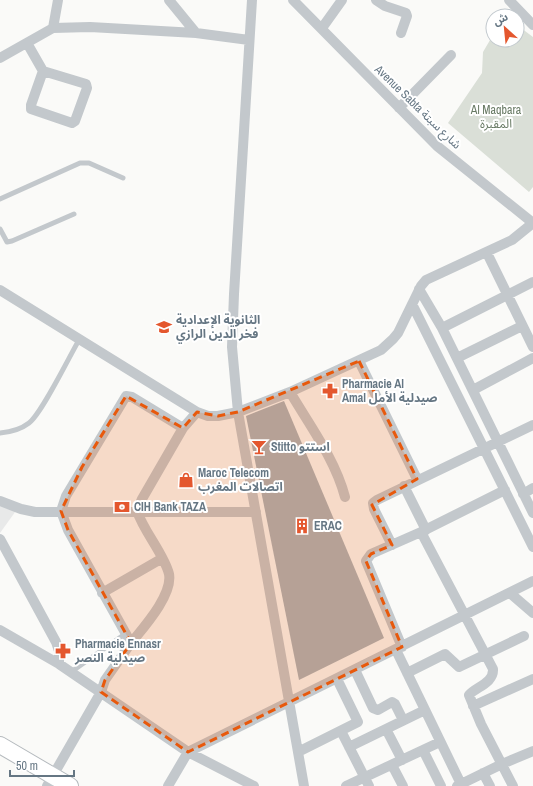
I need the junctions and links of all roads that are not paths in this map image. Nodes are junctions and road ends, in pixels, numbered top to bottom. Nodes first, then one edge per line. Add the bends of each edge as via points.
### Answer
1 (58, 0) edge
2 (168, 0) edge
3 (252, 0) edge
4 (293, 0) edge
5 (342, 0) edge
6 (376, 0) edge
7 (509, 0) edge
8 (533, 25) edge
9 (53, 28) junction
10 (322, 28) junction
11 (196, 33) junction
12 (400, 33) dead end
13 (249, 40) junction
14 (28, 42) junction
15 (451, 55) dead end
16 (0, 58) edge
17 (43, 71) junction
18 (399, 108) junction
19 (123, 178) dead end
20 (0, 198) edge
21 (74, 214) dead end
22 (533, 223) edge
23 (0, 229) edge
24 (487, 253) junction
25 (533, 282) edge
26 (419, 288) junction
27 (0, 290) edge
28 (507, 295) junction
29 (412, 304) junction
30 (522, 326) junction
31 (442, 328) junction
32 (78, 340) junction
33 (533, 347) edge
34 (457, 358) junction
35 (533, 358) edge
36 (359, 361) junction
37 (473, 390) junction
38 (290, 392) junction
39 (197, 412) junction
40 (238, 412) junction
41 (533, 425) edge
42 (183, 428) junction
43 (0, 433) edge
44 (498, 441) junction
45 (484, 447) junction
46 (416, 480) junction
47 (404, 486) junction
48 (533, 488) edge
49 (505, 490) junction
50 (523, 494) junction
51 (345, 497) dead end
52 (0, 501) edge
53 (61, 511) junction
54 (137, 511) junction
55 (256, 512) junction
56 (533, 513) edge
57 (423, 531) junction
58 (0, 539) edge
59 (392, 545) junction
60 (533, 547) edge
61 (161, 559) junction
62 (533, 581) edge
63 (102, 593) junction
64 (510, 593) junction
65 (533, 613) edge
66 (464, 616) junction
67 (0, 630) edge
68 (524, 636) dead end
69 (128, 639) junction
70 (399, 648) junction
71 (486, 656) junction
72 (58, 664) junction
73 (355, 670) junction
74 (70, 673) junction
75 (407, 673) junction
76 (337, 679) junction
77 (533, 679) edge
78 (101, 692) junction
79 (290, 702) junction
80 (473, 706) junction
81 (425, 710) junction
82 (403, 720) junction
83 (358, 722) junction
84 (386, 729) junction
85 (341, 731) junction
86 (367, 738) junction
87 (440, 742) junction
88 (0, 745) edge
89 (349, 747) junction
90 (423, 750) junction
91 (533, 751) edge
92 (188, 752) junction
93 (298, 752) junction
94 (402, 760) junction
95 (502, 764) junction
96 (392, 765) junction
97 (483, 773) junction
98 (50, 781) edge
99 (367, 781) edge
100 (459, 785) edge
101 (70, 786) edge
102 (168, 786) edge
103 (254, 786) edge
104 (304, 786) edge
105 (346, 786) edge
106 (403, 786) edge
107 (441, 786) edge
108 (490, 786) edge
109 (513, 786) edge

1 - 9 street
2 - 11 street
3 - 13 street
4 - 10 street, Avenue Sabta شارع سبتة
5 - 10 street
6 - 12 street via 406,13
7 - 8 street
9 - 11 street via 90,27
9 - 14 street
10 - 18 street, Avenue Sabta شارع سبتة
11 - 13 street
13 - 40 street via 233,309 232,347
14 - 16 street
14 - 17 street
15 - 18 street
17 - 17 street via 31,109 72,123 87,88 86,84
18 - 22 street, Avenue Sabta شارع سبتة via 449,156
19 - 20 lane via 89,163 80,164
21 - 23 lane via 12,241 7,242
22 - 24 street via 520,236
24 - 26 street via 430,277
24 - 28 street
25 - 28 street
26 - 29 street
26 - 31 street
27 - 32 street
28 - 30 street
28 - 31 street
29 - 36 street via 393,339 381,350
29 - 45 street
30 - 33 street
30 - 34 street
31 - 34 street
32 - 39 street
32 - 43 lane via 35,418 22,428
34 - 37 street
35 - 37 street
36 - 38 street
36 - 46 street
37 - 44 street
38 - 40 street
38 - 51 street via 331,461
39 - 40 street via 208,416
39 - 42 street
40 - 55 street
41 - 44 street
42 - 53 street via 132,397 126,396 82,467
42 - 54 street
44 - 45 street
44 - 50 street
45 - 46 street
45 - 49 street
46 - 47 street
47 - 57 street
47 - 59 street via 373,503
48 - 50 street
49 - 57 street
49 - 60 street
50 - 56 street
52 - 53 street via 35,512
53 - 54 street
53 - 63 street via 68,530
54 - 55 street
54 - 61 street
55 - 79 street
57 - 59 street
57 - 66 street
58 - 72 street via 56,642 59,650
59 - 70 street via 372,554 366,561
61 - 63 street
61 - 69 street via 169,575 166,594 151,617
62 - 64 street
63 - 69 street
64 - 65 street
64 - 66 street
66 - 70 street
66 - 71 street
67 - 72 street
68 - 71 street
69 - 74 lane
69 - 78 street
70 - 73 street
70 - 75 street
71 - 75 street via 457,668 445,654
71 - 80 street via 493,672 483,686 470,694
72 - 74 street
73 - 76 street
73 - 82 street via 373,708 378,710 392,702
74 - 78 street
75 - 81 street
76 - 79 street
76 - 83 street
77 - 80 street
78 - 92 street
78 - 98 street
79 - 92 street
79 - 93 street
80 - 95 street
81 - 82 street
81 - 87 street
82 - 84 street
83 - 85 street
83 - 86 street
84 - 86 street
84 - 94 street
85 - 89 street
85 - 93 street
86 - 89 street
87 - 90 street
87 - 100 street
88 - 98 main road
89 - 99 street
90 - 94 street
90 - 107 street
91 - 95 street
92 - 102 street
92 - 103 street
93 - 104 street
94 - 96 street
95 - 97 street
95 - 109 street
96 - 99 street
96 - 106 street
97 - 100 street
97 - 108 street
98 - 101 main road
99 - 105 street

